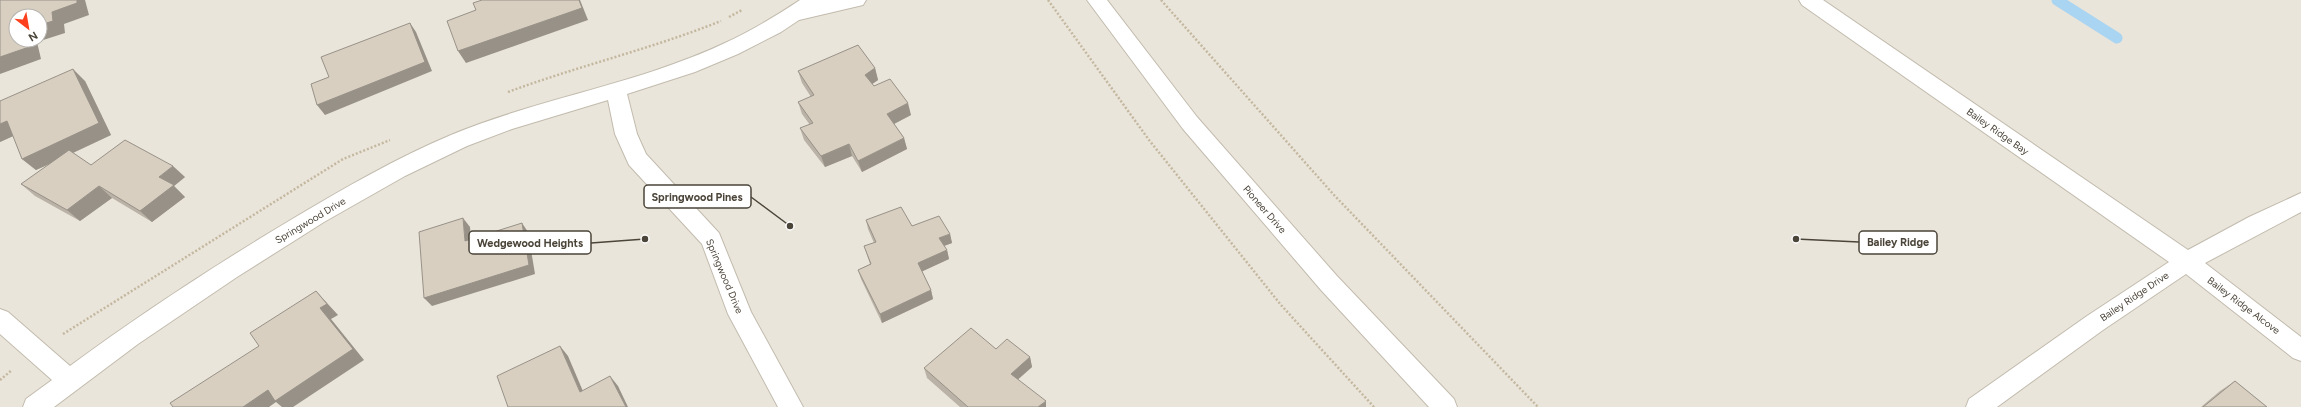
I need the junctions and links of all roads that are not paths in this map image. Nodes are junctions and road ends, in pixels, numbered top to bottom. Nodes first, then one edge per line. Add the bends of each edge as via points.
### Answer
1 (814, 0) edge
2 (856, 0) edge
3 (1097, 0) edge
4 (1810, 0) edge
5 (797, 13) junction
6 (616, 92) junction
7 (2301, 202) edge
8 (2186, 261) junction
9 (0, 319) edge
10 (2301, 351) edge
11 (69, 380) junction
12 (35, 407) edge
13 (791, 407) edge
14 (1446, 407) edge
15 (1978, 407) edge

1 - 5 street, Springwood Drive
2 - 5 street, Springwood Drive
3 - 14 street, Pioneer Drive via 1190,123 1329,283
4 - 8 street, Bailey Ridge Bay
5 - 6 street, Springwood Drive via 723,53 680,71
6 - 11 street, Springwood Drive via 561,105 512,121 410,163 330,207 179,301
6 - 13 street, Springwood Drive via 626,134 637,159 711,239 740,314
7 - 8 street, Bailey Ridge Drive via 2269,216
8 - 10 street, Bailey Ridge Alcove
8 - 15 street, Bailey Ridge Drive via 2140,290
9 - 11 street
11 - 12 street, Springwood Drive

